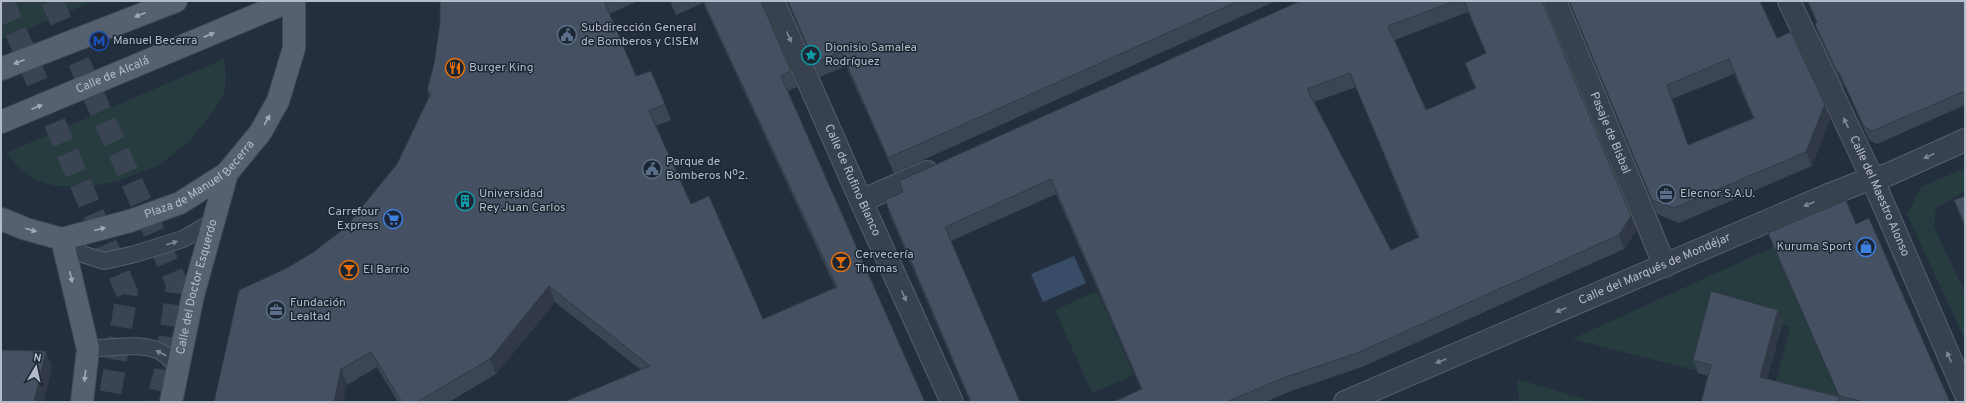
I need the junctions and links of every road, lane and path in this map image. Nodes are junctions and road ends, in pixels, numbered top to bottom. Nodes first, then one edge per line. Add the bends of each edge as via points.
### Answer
1 (176, 1) edge
2 (290, 1) edge
3 (294, 1) edge
4 (773, 1) edge
5 (1555, 1) edge
6 (1789, 1) edge
7 (1, 69) edge
8 (1, 122) edge
9 (1965, 140) edge
10 (947, 163) edge
11 (227, 173) junction
12 (1872, 178) junction
13 (861, 202) junction
14 (1, 219) edge
15 (214, 221) junction
16 (62, 239) junction
17 (1665, 266) junction
18 (88, 349) junction
19 (178, 368) junction
20 (1965, 393) edge
21 (82, 402) edge
22 (171, 402) edge
23 (952, 402) edge
24 (1345, 402) edge

1 -> 7 main road
8 -> 2 main road, Calle de Alcalá
11 -> 3 main road, Plaza de Manuel Becerra via 260,133 278,101 294,48
4 -> 13 street, Calle de Rufino Blanco
5 - 17 street, Pasaje de Bisbal
12 -> 6 street, Calle del Maestro Alonso
9 -> 12 street, Calle del Marqués de Mondéjar via 1887,175
10 - 13 street
11 - 15 main road, Calle del Doctor Esquerdo
16 -> 11 main road, Plaza de Manuel Becerra via 130,221 180,203
12 -> 17 street, Calle del Marqués de Mondéjar
20 -> 12 street, Calle del Maestro Alonso
13 -> 23 street, Calle de Rufino Blanco
14 -> 16 main road
16 -> 15 lane via 82,254 104,261 183,239
15 - 19 main road, Calle del Doctor Esquerdo via 193,295
16 -> 18 main road
17 -> 24 street, Calle del Marqués de Mondéjar
19 -> 18 lane via 166,355 155,350 125,346
18 -> 21 main road
19 - 22 main road, Calle del Doctor Esquerdo

